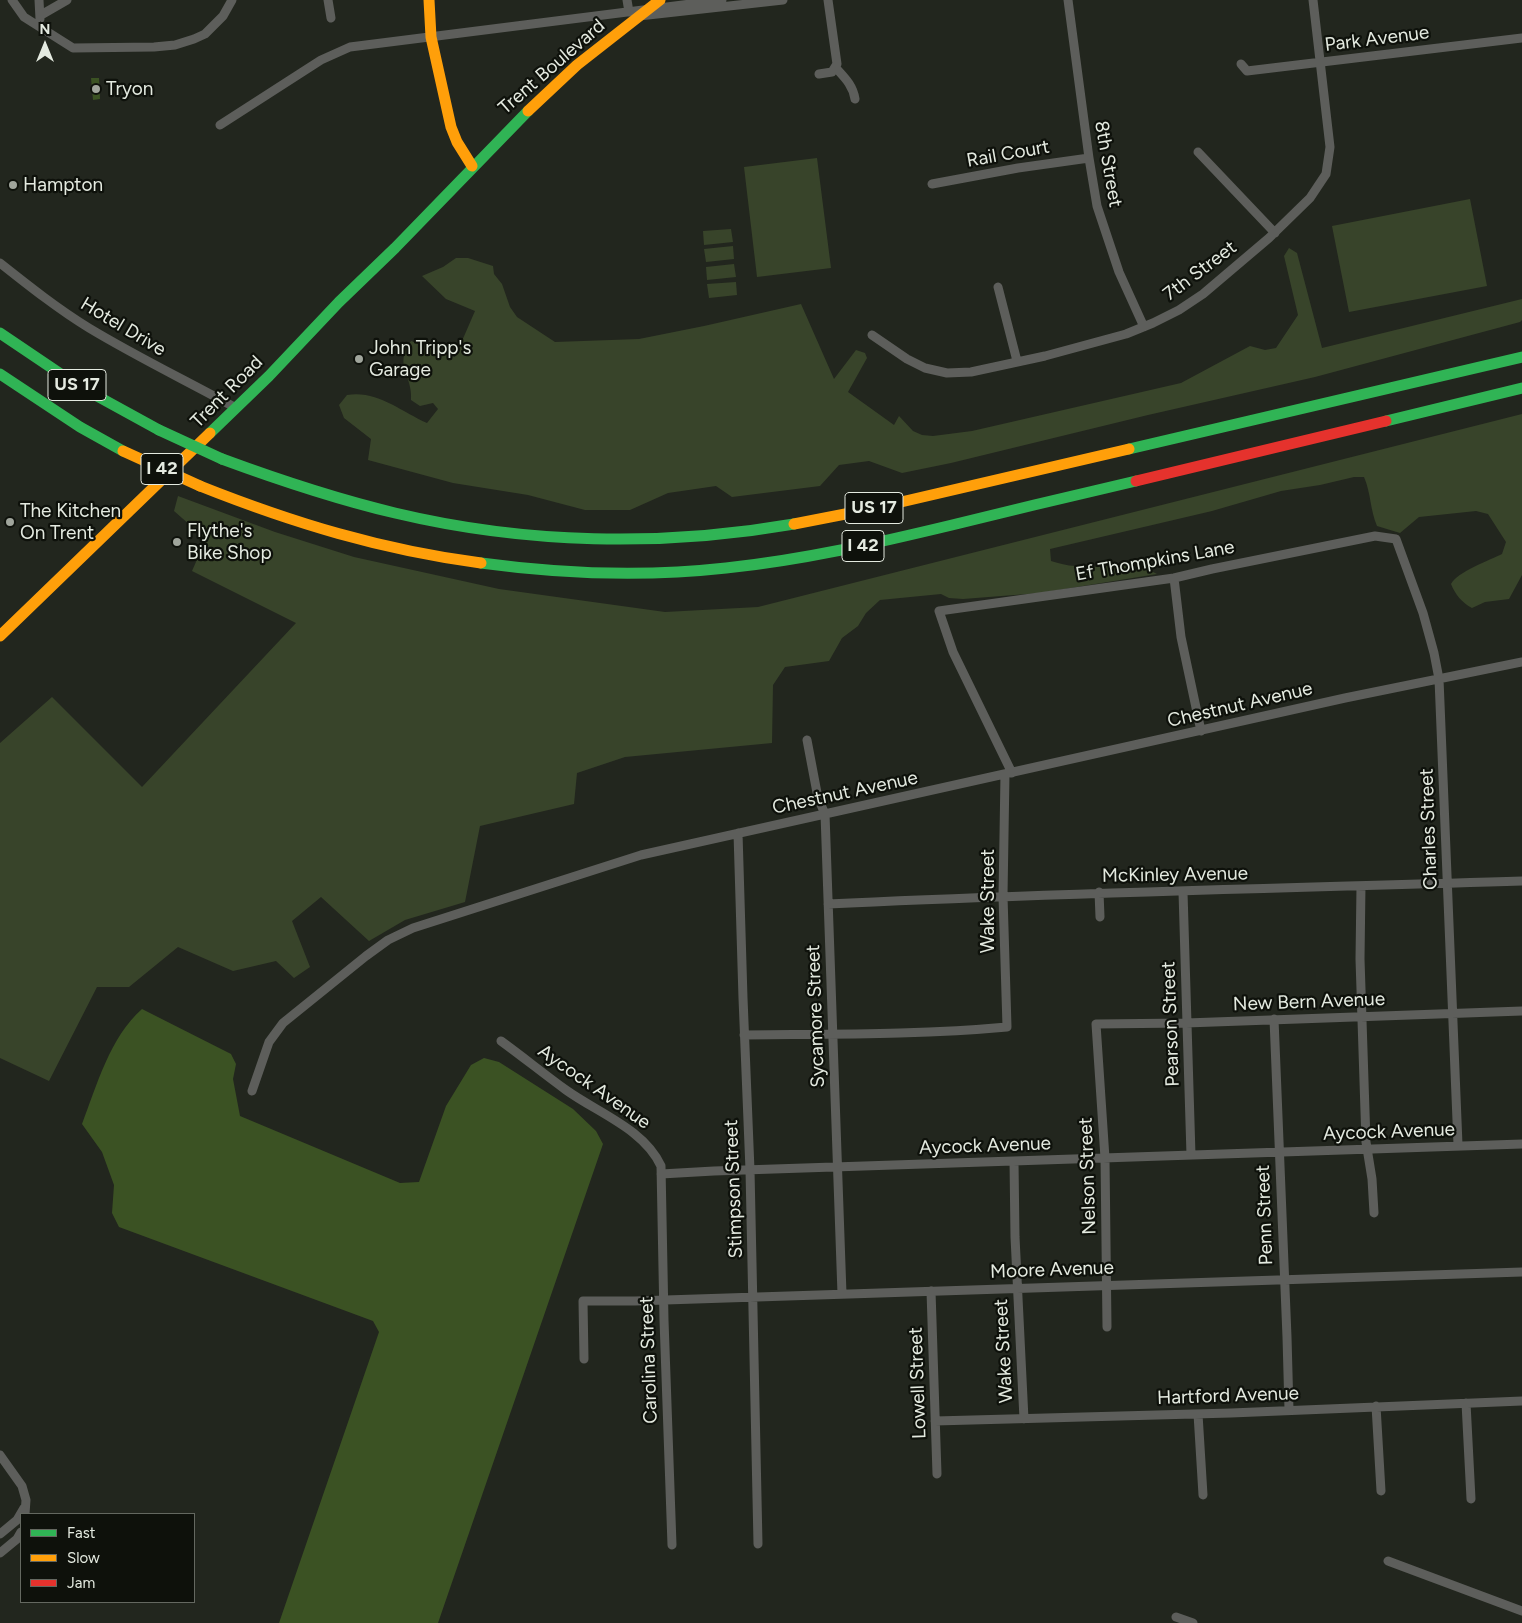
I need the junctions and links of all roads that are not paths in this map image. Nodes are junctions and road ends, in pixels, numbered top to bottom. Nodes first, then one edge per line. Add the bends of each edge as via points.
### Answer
1 (12, 0) edge
2 (39, 0) edge
3 (67, 0) edge
4 (232, 0) edge
5 (328, 0) edge
6 (429, 0) edge
7 (626, 0) edge
8 (660, 0) edge
9 (722, 0) edge
10 (782, 0) edge
11 (828, 0) edge
12 (1068, 0) edge
13 (1313, 0) edge
14 (639, 13) junction
15 (41, 15) junction
16 (331, 18) dead end
17 (40, 26) junction
18 (431, 37) junction
19 (1522, 38) edge
20 (1321, 63) junction
21 (1241, 64) dead end
22 (835, 67) junction
23 (819, 74) dead end
24 (855, 99) dead end
25 (220, 124) dead end
26 (1198, 152) dead end
27 (1089, 158) junction
28 (472, 166) junction
29 (932, 184) dead end
30 (1275, 233) junction
31 (0, 263) edge
32 (998, 287) dead end
33 (1144, 327) junction
34 (0, 333) edge
35 (872, 335) dead end
36 (1522, 357) edge
37 (1017, 361) junction
38 (0, 374) edge
39 (1522, 388) edge
40 (236, 408) junction
41 (1375, 536) joint
42 (1174, 578) junction
43 (939, 612) joint
44 (0, 636) edge
45 (1522, 662) edge
46 (1439, 679) junction
47 (1201, 730) junction
48 (806, 740) dead end
49 (1008, 774) junction
50 (825, 814) junction
51 (738, 833) junction
52 (1522, 881) edge
53 (1448, 883) junction
54 (1361, 886) junction
55 (1099, 892) junction
56 (1183, 892) junction
57 (1003, 896) junction
58 (828, 904) junction
59 (1100, 917) dead end
60 (1522, 1011) edge
61 (1452, 1014) junction
62 (1362, 1016) junction
63 (1274, 1019) junction
64 (1186, 1023) junction
65 (1096, 1024) joint
66 (744, 1035) junction
67 (833, 1035) junction
68 (501, 1041) dead end
69 (252, 1091) dead end
70 (1522, 1144) edge
71 (1458, 1145) junction
72 (1367, 1149) junction
73 (1279, 1152) junction
74 (1190, 1155) junction
75 (1105, 1158) junction
76 (1014, 1161) junction
77 (838, 1167) junction
78 (750, 1170) junction
79 (661, 1174) junction
80 (1374, 1213) dead end
81 (1522, 1272) edge
82 (1284, 1279) junction
83 (1106, 1285) junction
84 (1018, 1288) junction
85 (932, 1291) junction
86 (842, 1294) junction
87 (753, 1297) junction
88 (664, 1299) junction
89 (1107, 1327) dead end
90 (584, 1360) dead end
91 (1522, 1401) edge
92 (1466, 1403) junction
93 (1376, 1406) junction
94 (1289, 1410) junction
95 (1198, 1414) junction
96 (1024, 1419) junction
97 (935, 1421) junction
98 (0, 1455) edge
99 (937, 1474) dead end
100 (1381, 1491) dead end
101 (1203, 1495) dead end
102 (1471, 1500) dead end
103 (25, 1511) edge
104 (20, 1517) edge
105 (0, 1534) edge
106 (20, 1534) edge
107 (758, 1544) dead end
108 (672, 1545) dead end
109 (0, 1553) edge
110 (1388, 1561) dead end
111 (1522, 1611) edge
112 (1176, 1617) dead end
113 (1193, 1623) edge

1 - 17 street via 24,17
2 - 15 street
3 - 15 street
4 - 17 street via 223,16 205,34 175,45 73,48
5 - 16 street
6 - 18 main road
7 - 14 street
8 - 14 main road, Trent Boulevard
9 - 14 street
10 - 14 street
11 - 22 street
12 - 27 street, 8th Street
13 - 20 street, 7th Street
14 - 18 street via 445,42
14 - 28 main road, Trent Boulevard via 554,85
15 - 17 street
18 - 25 street via 350,47
18 - 28 main road via 451,127
19 - 20 street, Park Avenue
20 - 21 street, Park Avenue via 1246,72
20 - 30 street, 7th Street via 1330,147 1326,174 1310,198
22 - 23 street via 832,72
22 - 24 street via 848,80
26 - 30 street
27 - 29 street, Rail Court
27 - 33 street, 8th Street via 1107,240
28 - 40 main road, Trent Road
30 - 33 street, 7th Street via 1203,294
31 - 40 street, Hotel Drive via 87,327
32 - 37 street
33 - 37 street, 7th Street via 1099,342
34 - 36 main road, US 17, bridge via 89,392 158,430 303,490 406,516 476,529 565,538 696,537 786,526
35 - 37 street, 7th Street via 907,359 925,368 947,373 970,372
38 - 39 main road, I 42, bridge via 123,451 256,509 396,549 454,560 589,573 705,570 770,563 855,548
40 - 44 main road, Trent Road
41 - 42 street, Ef Thompkins Lane
41 - 46 street, Charles Street via 1396,539 1423,613
42 - 43 street, Ef Thompkins Lane
42 - 47 street via 1181,637
43 - 49 street, Wake Street via 953,652
45 - 46 street, Chestnut Avenue
46 - 47 street, Chestnut Avenue
46 - 53 street, Charles Street
47 - 49 street, Chestnut Avenue
48 - 50 street, Sycamore Street via 818,798
49 - 50 street, Chestnut Avenue
49 - 57 street, Wake Street
50 - 51 street, Chestnut Avenue
50 - 58 street, Sycamore Street
51 - 66 street, Stimpson Street
51 - 69 street, Chestnut Avenue via 641,855 404,931 366,956 283,1023 269,1042
52 - 53 street, McKinley Avenue
53 - 54 street, McKinley Avenue
53 - 61 street, Charles Street
54 - 56 street, McKinley Avenue
54 - 62 street
55 - 56 street, McKinley Avenue
55 - 57 street, McKinley Avenue
55 - 59 street
56 - 64 street, Pearson Street
57 - 58 street, McKinley Avenue
57 - 67 street, Wake Street via 1007,1027
58 - 67 street, Sycamore Street
60 - 61 street, New Bern Avenue
61 - 62 street, New Bern Avenue
61 - 71 street, Charles Street
62 - 63 street, New Bern Avenue
62 - 72 street
63 - 64 street, New Bern Avenue
63 - 73 street, Penn Street
64 - 65 street, New Bern Avenue
64 - 74 street, Pearson Street
65 - 75 street, Nelson Street
66 - 67 street
66 - 78 street, Stimpson Street
67 - 77 street, Sycamore Street
68 - 79 street, Aycock Avenue via 567,1090 634,1132 655,1153
70 - 71 street, Aycock Avenue
71 - 72 street, Aycock Avenue
72 - 73 street, Aycock Avenue
72 - 80 street
73 - 74 street, Aycock Avenue
73 - 82 street, Penn Street
74 - 75 street, Aycock Avenue
75 - 76 street, Aycock Avenue
75 - 83 street, Nelson Street
76 - 77 street, Aycock Avenue
76 - 84 street, Wake Street
77 - 78 street, Aycock Avenue
77 - 86 street, Sycamore Street
78 - 79 street, Aycock Avenue
78 - 87 street, Stimpson Street
79 - 88 street, Carolina Street
81 - 82 street, Moore Avenue
82 - 83 street, Moore Avenue
82 - 94 street, Penn Street
83 - 84 street, Moore Avenue
83 - 89 street, Nelson Street
84 - 85 street, Moore Avenue
84 - 96 street, Wake Street
85 - 86 street, Moore Avenue
85 - 97 street, Lowell Street
86 - 87 street, Moore Avenue
87 - 88 street, Moore Avenue
87 - 107 street, Stimpson Street
88 - 90 street, Moore Avenue via 583,1301
88 - 108 street, Carolina Street
91 - 92 street, Hartford Avenue
92 - 93 street, Hartford Avenue
92 - 102 street
93 - 94 street, Hartford Avenue
93 - 100 street
94 - 95 street, Hartford Avenue
95 - 96 street, Hartford Avenue
95 - 101 street
96 - 97 street, Hartford Avenue
97 - 99 street, Lowell Street
98 - 103 street via 22,1486
104 - 105 street
106 - 109 street
110 - 111 street
112 - 113 street

